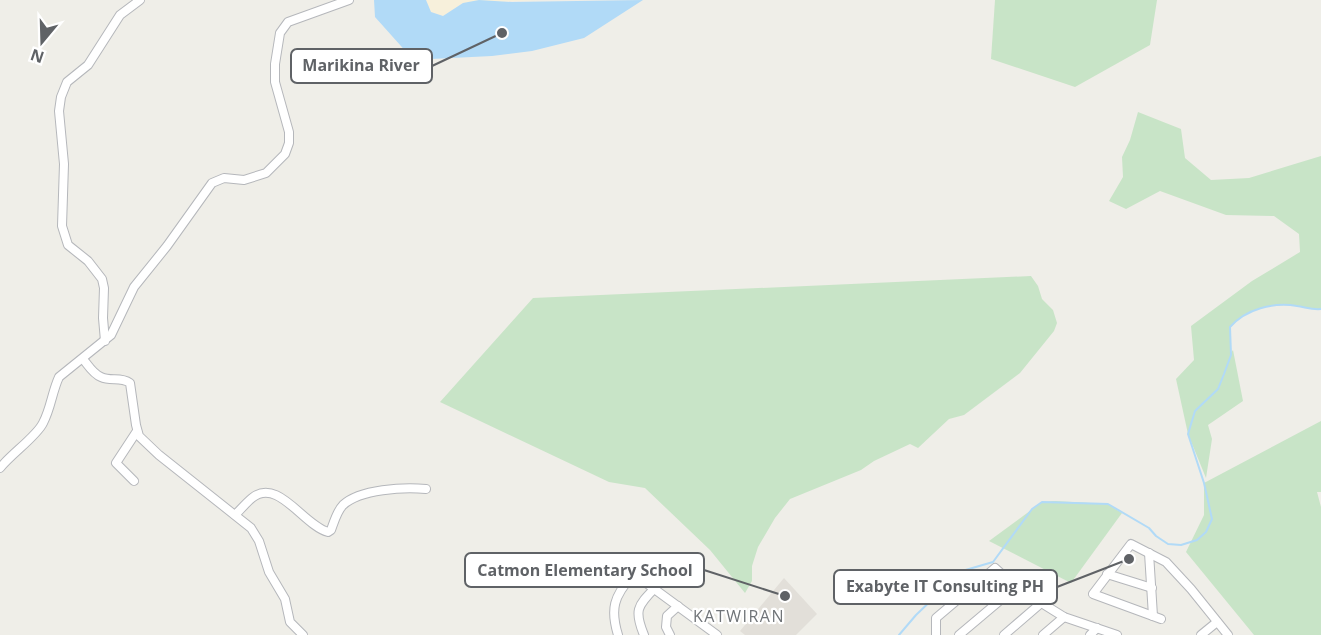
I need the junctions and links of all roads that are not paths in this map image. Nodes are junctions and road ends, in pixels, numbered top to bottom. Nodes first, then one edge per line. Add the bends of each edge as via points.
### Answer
1 (140, 0) edge
2 (349, 0) edge
3 (105, 341) junction
4 (83, 358) junction
5 (137, 431) junction
6 (0, 468) edge
7 (134, 481) dead end
8 (426, 489) dead end
9 (235, 515) junction
10 (1149, 553) junction
11 (1107, 574) junction
12 (1016, 586) junction
13 (655, 588) junction
14 (1152, 588) junction
15 (1040, 604) junction
16 (678, 606) junction
17 (1064, 617) junction
18 (1217, 622) junction
19 (1097, 628) junction
20 (303, 635) edge
21 (618, 635) edge
22 (644, 635) edge
23 (670, 635) edge
24 (717, 635) edge
25 (936, 635) edge
26 (959, 635) edge
27 (1004, 635) edge
28 (1043, 635) edge
29 (1090, 635) edge
30 (1117, 635) edge
31 (1201, 635) edge
32 (1228, 635) edge

1 - 3 street via 120,15 88,65 68,82 59,111 64,164 62,226 68,244 102,279
2 - 3 street via 283,27 277,40 275,82 289,132 285,154 261,175 244,180 224,177 212,183 134,287
3 - 4 street
4 - 5 street via 101,378 122,378 130,383
4 - 6 street via 59,377 40,428
5 - 7 street via 116,463
5 - 9 street via 159,454
8 - 9 street via 393,488 346,502 328,532 271,493 253,497
9 - 20 street via 256,535 264,560 285,599 290,622
10 - 11 street via 1131,544
10 - 14 street
10 - 18 street via 1166,562
11 - 14 street
11 - 14 street via 1093,594 1157,617
12 - 15 street
12 - 25 street via 994,568 936,618
12 - 26 street
13 - 16 street
13 - 21 street via 632,576 621,588 613,617
13 - 22 street via 637,611
15 - 17 street
15 - 27 street
16 - 23 street via 667,616
16 - 24 street
17 - 19 street
17 - 28 street
18 - 31 street
18 - 32 street
19 - 29 street
19 - 30 street

